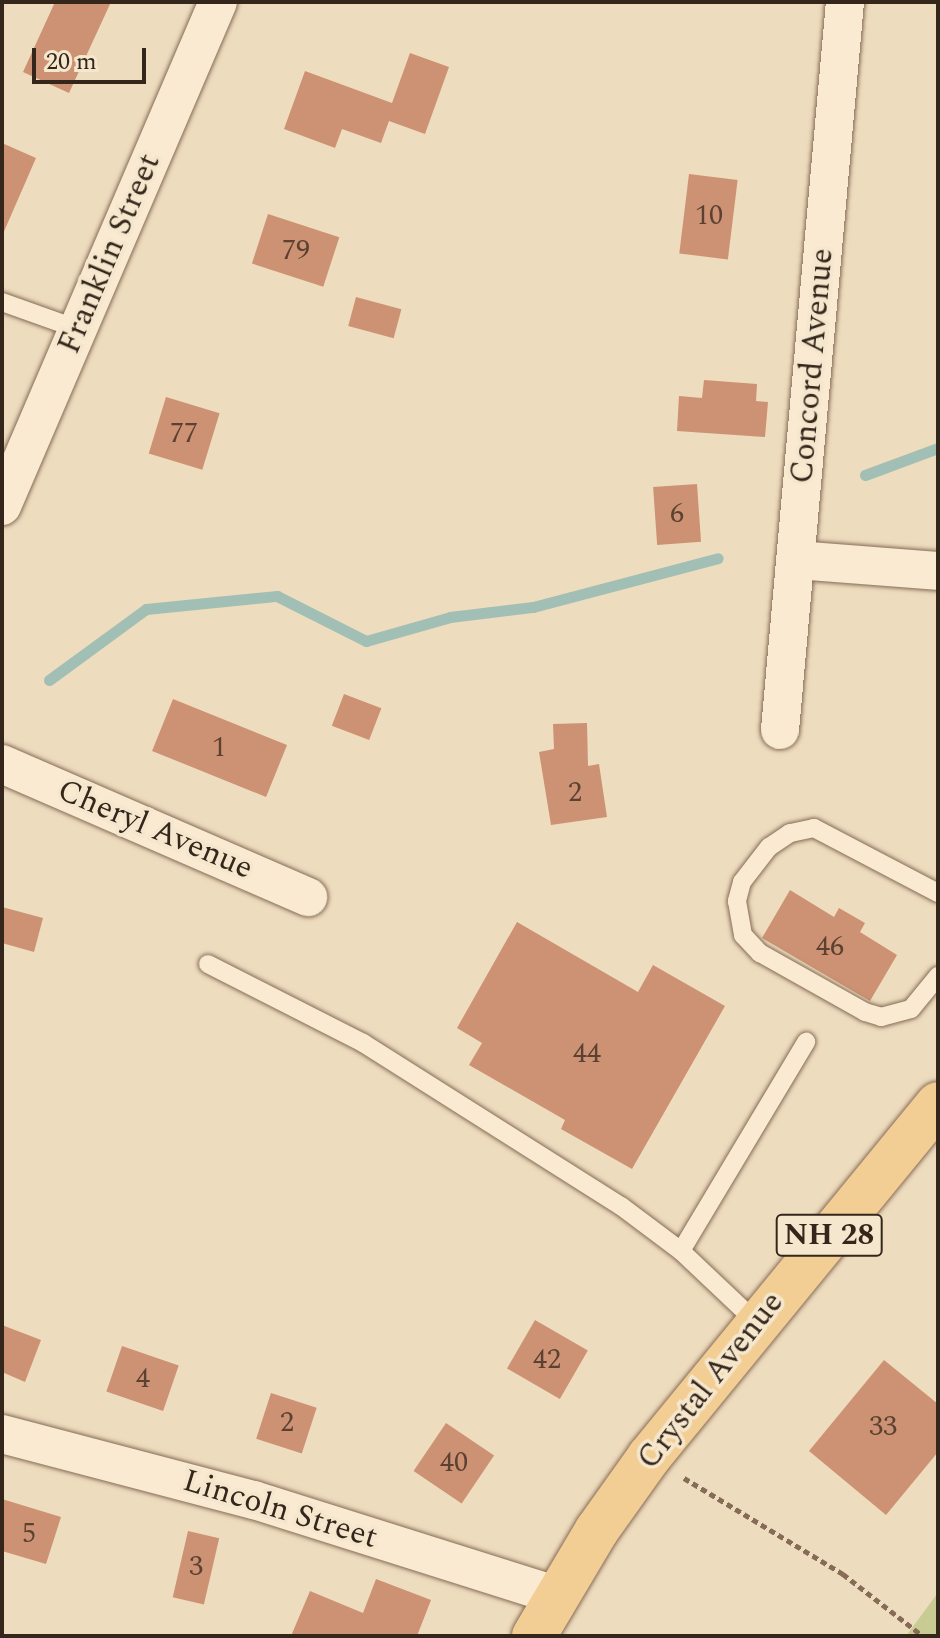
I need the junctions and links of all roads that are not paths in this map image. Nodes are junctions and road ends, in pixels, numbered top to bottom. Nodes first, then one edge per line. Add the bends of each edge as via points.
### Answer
1 (218, 2) edge
2 (845, 2) edge
3 (2, 302) edge
4 (78, 329) junction
5 (2, 506) edge
6 (796, 560) junction
7 (938, 571) edge
8 (780, 730) dead end
9 (2, 764) edge
10 (938, 893) edge
11 (308, 897) dead end
12 (208, 964) dead end
13 (938, 976) edge
14 (806, 1042) dead end
15 (938, 1104) edge
16 (681, 1251) junction
17 (756, 1322) junction
18 (2, 1434) edge
19 (556, 1595) junction
20 (534, 1636) edge

1 - 4 street, Franklin Street
2 - 6 street, Concord Avenue
3 - 4 lane
4 - 5 street, Franklin Street
6 - 7 street
6 - 8 street, Concord Avenue
9 - 11 street, Cheryl Avenue
10 - 13 lane via 814,828 790,833 754,863 737,901 743,935 781,967 881,1017 911,1009
12 - 16 lane via 363,1043 621,1206
14 - 16 lane
15 - 17 main road, Crystal Avenue / NH 28
16 - 17 lane
17 - 19 main road, Crystal Avenue / NH 28 via 649,1457
18 - 19 street, Lincoln Street via 254,1500
19 - 20 main road, Crystal Avenue / NH 28

